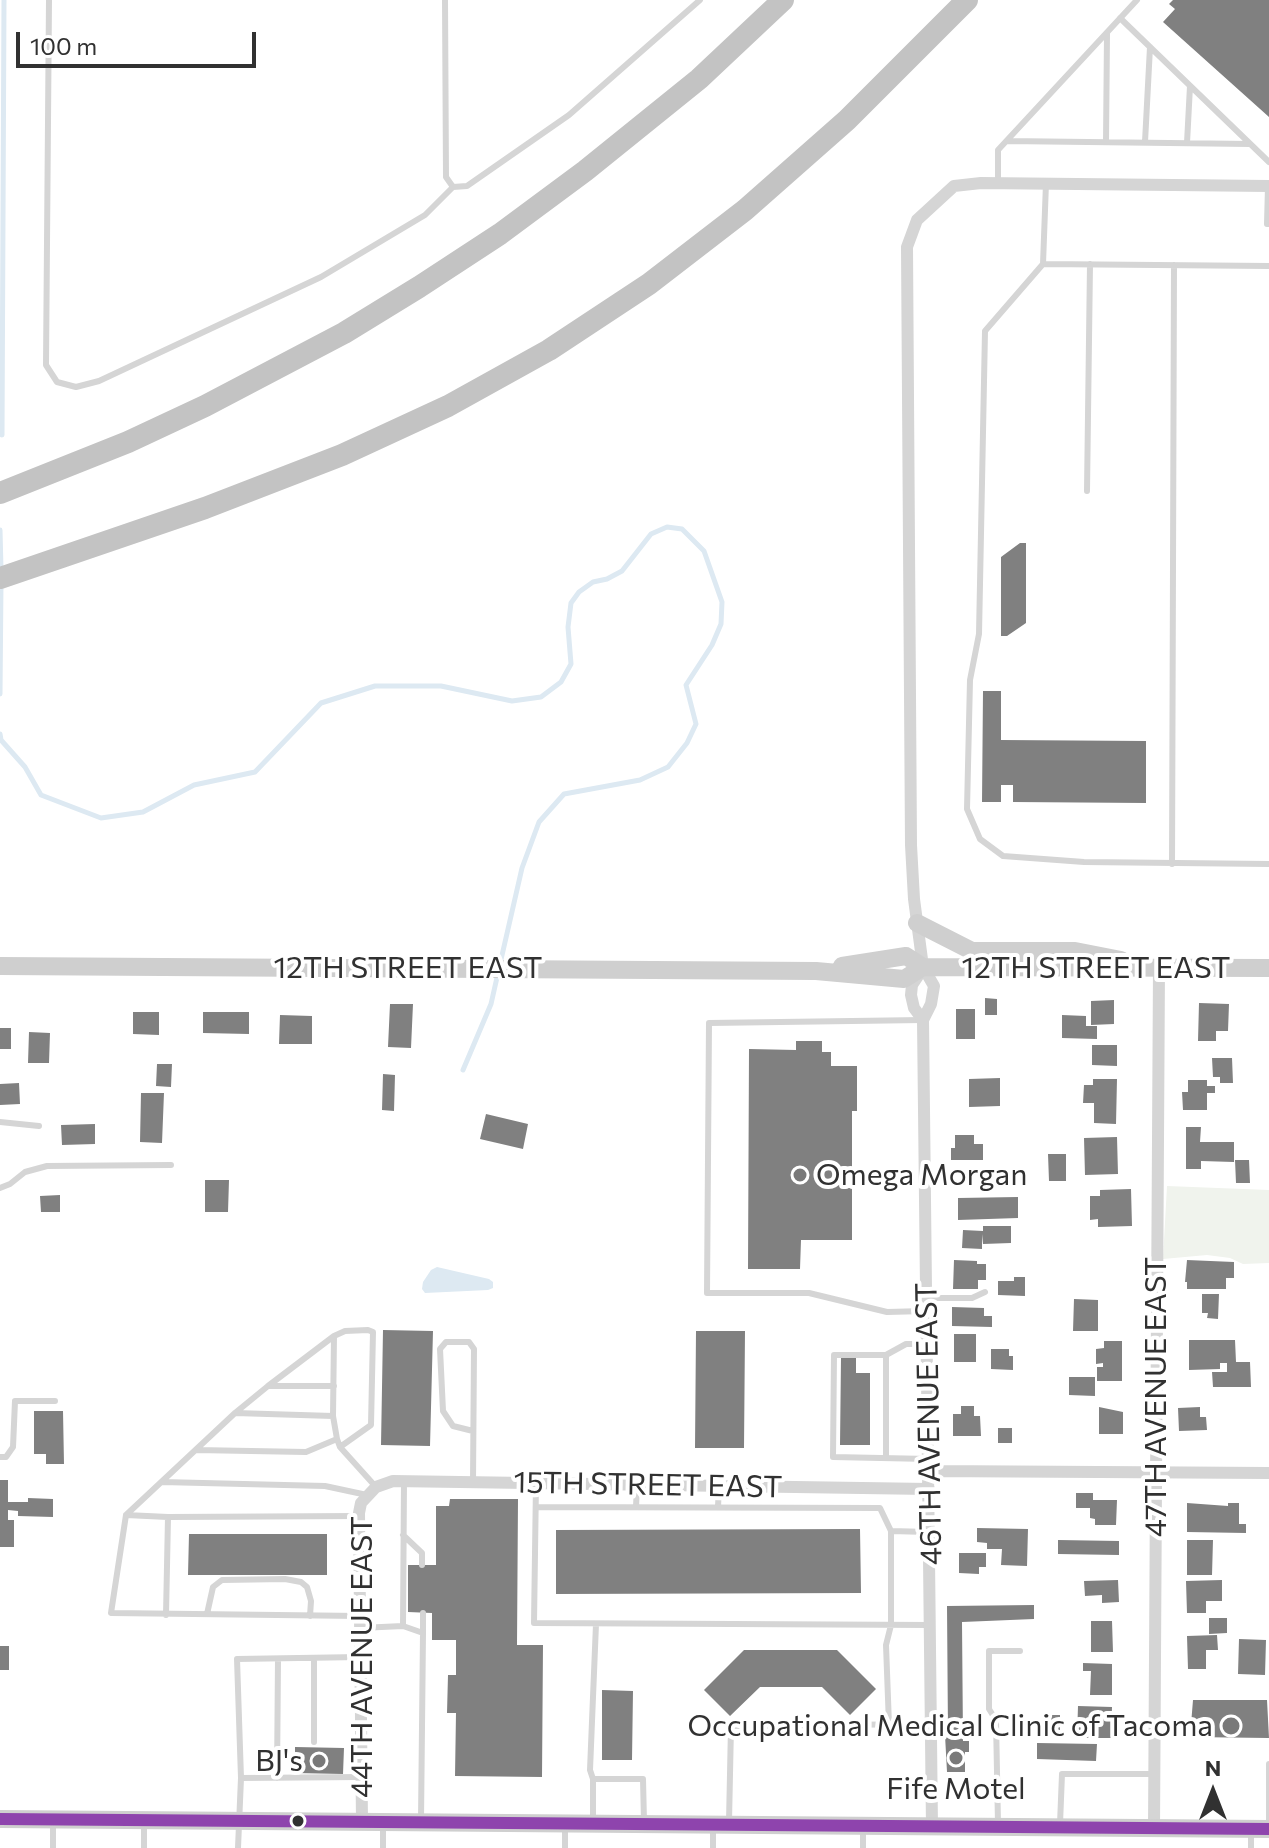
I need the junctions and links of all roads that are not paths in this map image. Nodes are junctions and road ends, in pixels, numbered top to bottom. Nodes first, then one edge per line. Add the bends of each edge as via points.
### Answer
1 (49, 0) edge
2 (445, 0) edge
3 (700, 0) edge
4 (783, 0) edge
5 (967, 0) edge
6 (1137, 0) edge
7 (1120, 18) junction
8 (1107, 32) junction
9 (1150, 47) junction
10 (1190, 86) junction
11 (1007, 141) junction
12 (1106, 142) junction
13 (1145, 142) junction
14 (1187, 143) junction
15 (1250, 144) junction
16 (1269, 162) edge
17 (998, 183) junction
18 (1046, 183) junction
19 (1268, 186) edge
20 (453, 187) junction
21 (1269, 224) edge
22 (1043, 264) junction
23 (1090, 264) junction
24 (1174, 265) junction
25 (1269, 266) edge
26 (1087, 491) dead end
27 (0, 493) edge
28 (0, 578) edge
29 (1172, 864) junction
30 (1269, 864) edge
31 (917, 923) junction
32 (0, 966) edge
33 (923, 967) junction
34 (1159, 967) junction
35 (1269, 968) edge
36 (923, 1020) junction
37 (0, 1122) edge
38 (39, 1126) dead end
39 (171, 1165) dead end
40 (0, 1188) edge
41 (985, 1292) dead end
42 (928, 1304) junction
43 (334, 1336) junction
44 (928, 1344) junction
45 (886, 1355) junction
46 (268, 1386) junction
47 (334, 1386) junction
48 (55, 1401) dead end
49 (235, 1413) junction
50 (333, 1416) junction
51 (473, 1431) junction
52 (337, 1439) junction
53 (340, 1447) junction
54 (196, 1450) junction
55 (0, 1457) edge
56 (886, 1458) junction
57 (929, 1465) junction
58 (1155, 1473) junction
59 (1269, 1473) edge
60 (404, 1481) junction
61 (162, 1482) junction
62 (473, 1482) junction
63 (536, 1483) junction
64 (637, 1485) junction
65 (719, 1486) junction
66 (847, 1488) junction
67 (929, 1489) junction
68 (371, 1492) junction
69 (536, 1507) junction
70 (636, 1507) junction
71 (718, 1507) junction
72 (843, 1508) junction
73 (126, 1515) junction
74 (359, 1516) junction
75 (168, 1517) junction
76 (891, 1531) junction
77 (930, 1532) junction
78 (403, 1535) junction
79 (422, 1565) dead end
80 (423, 1613) dead end
81 (207, 1614) junction
82 (166, 1615) junction
83 (310, 1616) junction
84 (360, 1622) junction
85 (596, 1624) junction
86 (891, 1625) junction
87 (931, 1625) junction
88 (403, 1626) junction
89 (423, 1633) junction
90 (1020, 1651) dead end
91 (360, 1657) junction
92 (314, 1658) junction
93 (278, 1659) junction
94 (932, 1724) junction
95 (889, 1725) junction
96 (314, 1742) dead end
97 (1269, 1764) edge
98 (1154, 1774) junction
99 (361, 1777) junction
100 (241, 1778) junction
101 (277, 1778) junction
102 (593, 1779) junction
103 (0, 1819) edge
104 (53, 1819) junction
105 (144, 1820) junction
106 (239, 1820) junction
107 (362, 1823) junction
108 (383, 1823) junction
109 (421, 1824) junction
110 (565, 1825) junction
111 (593, 1825) junction
112 (644, 1825) junction
113 (721, 1826) junction
114 (863, 1827) junction
115 (932, 1827) junction
116 (998, 1827) junction
117 (1060, 1828) junction
118 (1154, 1828) junction
119 (1263, 1829) edge
120 (53, 1848) edge
121 (144, 1848) edge
122 (238, 1848) edge
123 (383, 1848) edge
124 (565, 1848) edge
125 (713, 1848) edge
126 (863, 1848) edge
127 (1251, 1848) edge

1 - 20 lane via 46,365 57,382 76,387 99,381 321,277 425,215
2 - 20 lane via 446,177
3 - 20 lane via 569,115 467,186
4 - 27 highway via 699,79 585,171 419,287 205,406
5 - 28 highway via 847,120 745,210 649,284 549,350 448,406 342,455
6 - 7 lane
7 - 8 lane
7 - 9 lane
8 - 11 lane
8 - 12 lane
9 - 10 lane
9 - 13 lane
10 - 14 lane
10 - 15 lane
11 - 12 lane
11 - 17 lane via 998,150
12 - 13 lane
13 - 14 lane
14 - 15 lane
15 - 16 lane
17 - 18 street
17 - 31 street via 954,186 917,220 907,247 911,845
18 - 19 street
18 - 22 lane
19 - 21 lane
22 - 23 lane
22 - 29 lane via 985,331 979,634 970,680 967,809 980,839 1003,856
23 - 24 lane
23 - 26 lane
24 - 25 lane
24 - 29 lane
29 - 30 lane
31 - 33 street
31 - 34 street via 972,951 1075,951
32 - 33 street, 12TH STREET EAST via 816,971 904,979
33 - 34 street, 12TH STREET EAST
33 - 36 street, 46TH AVENUE EAST via 934,986
33 - 36 street, 46TH AVENUE EAST via 911,995
34 - 35 street, 12TH STREET EAST
34 - 58 street, 47TH AVENUE EAST
36 - 42 street, 46TH AVENUE EAST
36 - 42 lane via 709,1023 707,1293 809,1293 887,1312
37 - 38 lane
39 - 40 lane via 47,1166 31,1169
41 - 42 lane
42 - 44 street, 46TH AVENUE EAST
43 - 46 lane
43 - 47 lane
43 - 53 lane via 357,1329 373,1332 371,1425
44 - 45 lane via 906,1344
44 - 57 street, 46TH AVENUE EAST
45 - 56 lane
45 - 56 lane via 834,1355 833,1457
46 - 47 lane
46 - 49 lane
47 - 50 lane
48 - 55 lane via 15,1401 13,1447
49 - 50 lane
49 - 54 lane
50 - 52 lane
51 - 51 lane via 474,1349 469,1342 446,1342 440,1349 443,1411 453,1426
51 - 62 lane
52 - 53 lane
52 - 54 lane via 306,1452
53 - 68 lane
54 - 61 lane
56 - 57 lane
57 - 58 street
57 - 67 street, 46TH AVENUE EAST
58 - 59 street
58 - 98 street, 47TH AVENUE EAST
60 - 62 street, 15TH STREET EAST
60 - 68 street, 15TH STREET EAST
60 - 78 lane
61 - 68 lane
61 - 73 lane
62 - 63 street, 15TH STREET EAST
63 - 64 street, 15TH STREET EAST
63 - 69 lane
64 - 65 street, 15TH STREET EAST
64 - 70 lane
65 - 66 street, 15TH STREET EAST
65 - 71 lane
66 - 67 street, 15TH STREET EAST
66 - 72 lane
67 - 77 street, 46TH AVENUE EAST
68 - 74 street, 44TH AVENUE EAST via 361,1503
69 - 70 lane
69 - 85 lane via 534,1623
70 - 71 lane
71 - 72 lane
72 - 76 lane via 880,1508
73 - 75 lane
73 - 82 lane via 111,1613
74 - 75 lane
74 - 84 street, 44TH AVENUE EAST
75 - 82 lane
76 - 77 lane
76 - 86 lane
77 - 87 street, 46TH AVENUE EAST
78 - 79 lane via 422,1553
78 - 88 lane
80 - 89 lane
81 - 82 lane
81 - 83 lane
81 - 83 lane via 213,1587 222,1580 285,1579 307,1587
83 - 84 lane
84 - 88 lane
84 - 91 street, 44TH AVENUE EAST
85 - 86 lane
85 - 102 lane
86 - 87 lane
86 - 95 lane via 886,1645
87 - 94 street, 46TH AVENUE EAST
88 - 89 lane
89 - 109 lane
90 - 116 lane via 989,1651
91 - 92 lane
91 - 99 street, 44TH AVENUE EAST
92 - 93 lane
92 - 96 lane
93 - 100 lane via 237,1659
93 - 101 lane
94 - 95 lane
94 - 115 street, 46TH AVENUE EAST
95 - 113 lane via 731,1726
97 - 119 lane
98 - 117 lane via 1062,1774
98 - 118 street, 47TH AVENUE EAST
99 - 101 lane
99 - 107 street, 44TH AVENUE EAST
100 - 101 lane
100 - 106 lane
102 - 111 lane
102 - 112 lane via 643,1779
103 - 104 street
104 - 105 street
104 - 120 lane
105 - 106 street
105 - 121 lane
106 - 107 street
106 - 122 lane
107 - 108 street
108 - 109 street
108 - 123 lane
109 - 110 street
110 - 111 street
110 - 124 lane
111 - 112 street
112 - 113 street
113 - 114 street
113 - 125 lane
114 - 115 street
114 - 126 lane
115 - 116 street
116 - 117 street
117 - 118 street
118 - 119 street
119 - 127 lane

